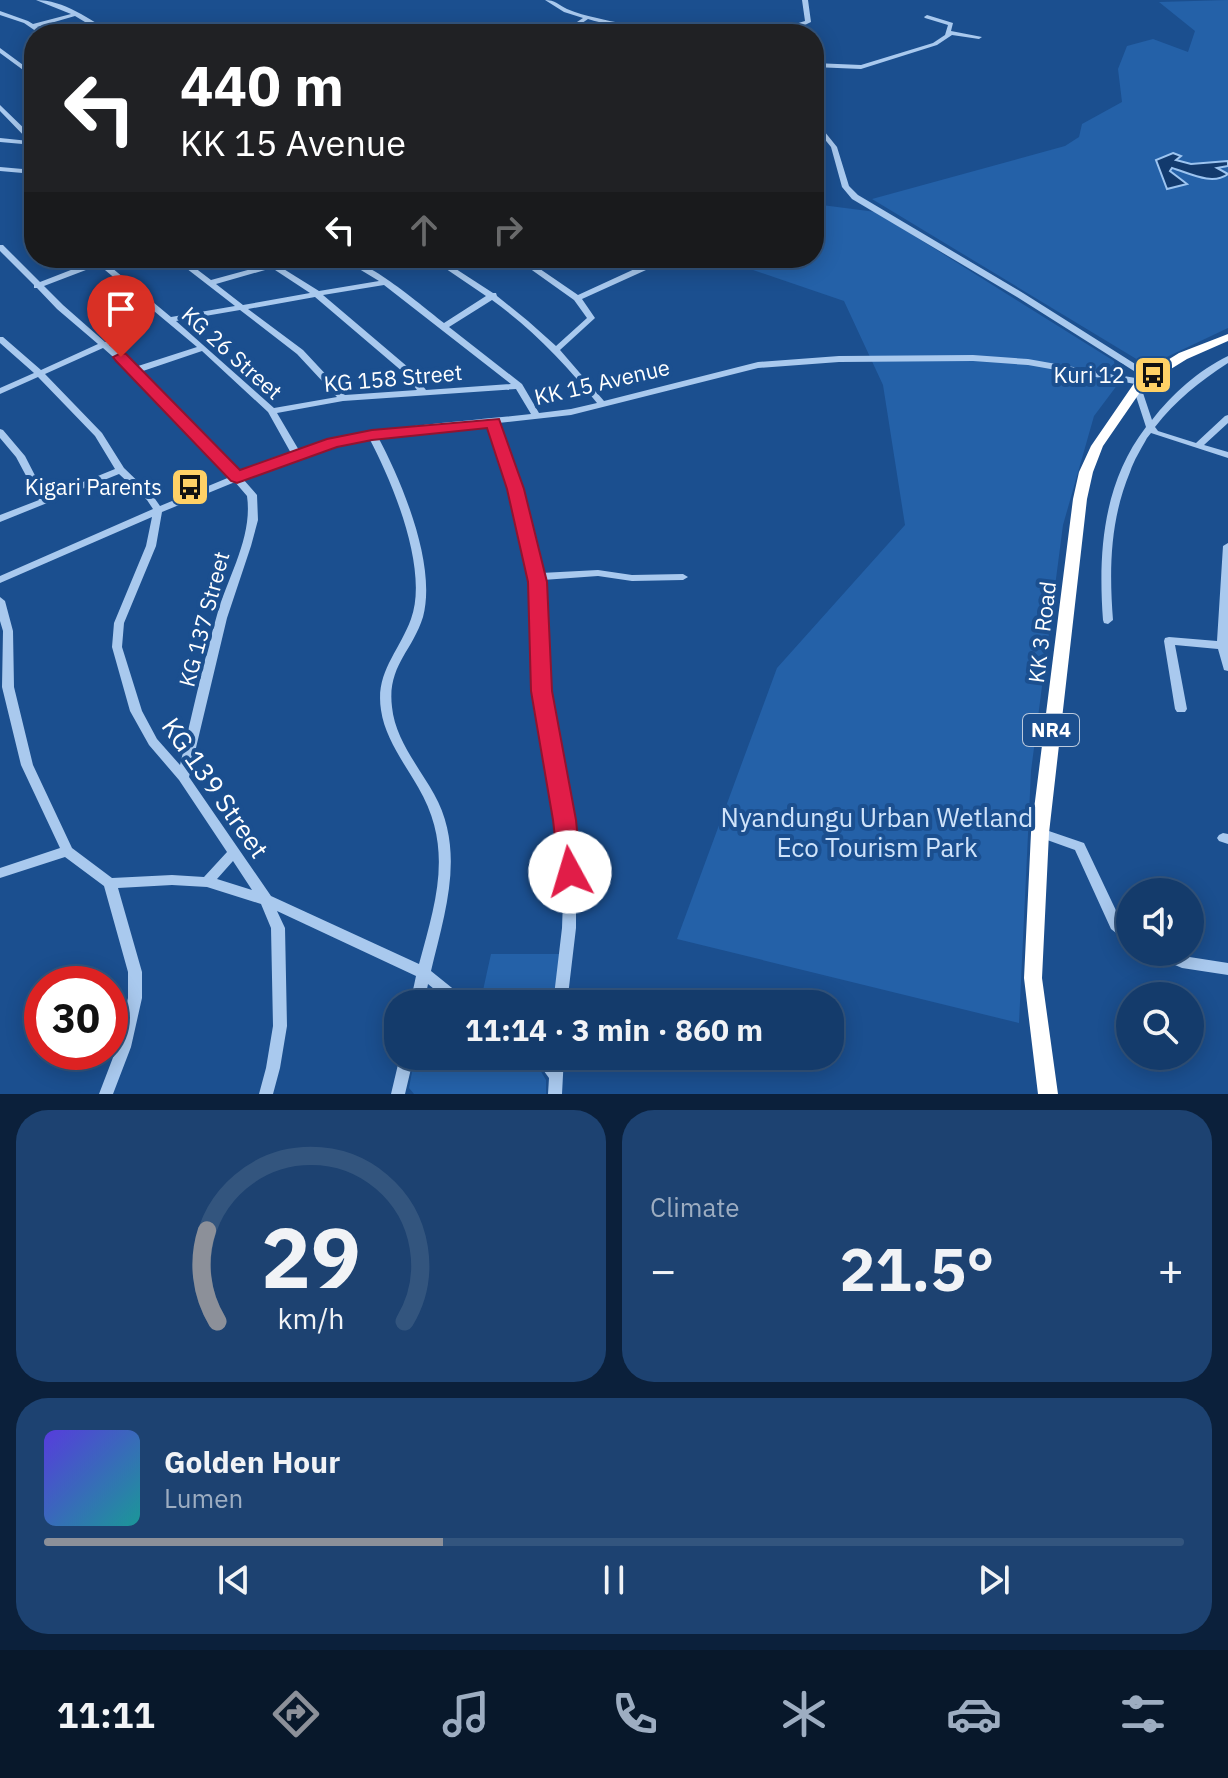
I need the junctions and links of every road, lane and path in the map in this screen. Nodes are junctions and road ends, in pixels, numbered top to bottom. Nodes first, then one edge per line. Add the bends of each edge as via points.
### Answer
1 (39, 0) edge
2 (548, 0) edge
3 (805, 0) edge
4 (0, 13) edge
5 (76, 14) junction
6 (927, 17) dead end
7 (586, 18) junction
8 (27, 24) edge
9 (39, 24) edge
10 (92, 24) edge
11 (577, 24) edge
12 (624, 24) edge
13 (806, 24) edge
14 (951, 28) junction
15 (979, 37) dead end
16 (0, 50) edge
17 (824, 65) edge
18 (24, 68) edge
19 (0, 107) edge
20 (24, 132) edge
21 (824, 135) edge
22 (0, 140) edge
23 (24, 141) edge
24 (824, 143) edge
25 (830, 143) junction
26 (0, 169) edge
27 (24, 171) edge
28 (889, 201) dead end
29 (874, 206) junction
30 (0, 247) edge
31 (15, 262) junction
32 (0, 264) edge
33 (79, 268) edge
34 (107, 268) edge
35 (191, 268) edge
36 (264, 268) edge
37 (274, 268) edge
38 (362, 268) edge
39 (450, 268) edge
40 (534, 268) edge
41 (643, 268) edge
42 (386, 282) junction
43 (211, 283) junction
44 (37, 286) junction
45 (317, 294) junction
46 (493, 295) junction
47 (577, 298) junction
48 (243, 307) junction
49 (170, 320) junction
50 (444, 327) junction
51 (1228, 337) edge
52 (106, 344) junction
53 (2, 345) edge
54 (203, 348) junction
55 (557, 349) junction
56 (1228, 359) edge
57 (136, 370) junction
58 (39, 373) junction
59 (1142, 382) junction
60 (519, 386) junction
61 (0, 391) edge
62 (423, 392) junction
63 (343, 398) junction
64 (602, 404) junction
65 (272, 411) junction
66 (537, 417) junction
67 (1228, 418) edge
68 (493, 422) junction
69 (1150, 427) junction
70 (0, 432) edge
71 (372, 435) junction
72 (1199, 445) junction
73 (296, 454) junction
74 (1228, 455) edge
75 (120, 470) junction
76 (237, 477) junction
77 (44, 501) junction
78 (158, 510) junction
79 (0, 519) edge
80 (1228, 546) edge
81 (537, 577) junction
82 (683, 577) dead end
83 (0, 580) edge
84 (0, 601) edge
85 (1108, 620) dead end
86 (1225, 645) edge
87 (1228, 667) edge
88 (1181, 709) dead end
89 (183, 777) junction
90 (1040, 833) junction
91 (67, 851) junction
92 (233, 853) junction
93 (0, 873) edge
94 (207, 882) junction
95 (110, 883) junction
96 (266, 900) junction
97 (1116, 925) edge
98 (1204, 965) edge
99 (1228, 969) edge
100 (422, 972) junction
101 (419, 990) edge
102 (444, 990) edge
103 (562, 990) edge
104 (404, 1070) edge
105 (551, 1070) edge
106 (556, 1070) edge
107 (556, 1076) junction
108 (106, 1094) edge
109 (266, 1094) edge
110 (398, 1094) edge
111 (555, 1094) edge
112 (1048, 1094) edge

1 - 5 street
2 - 7 street
3 - 13 street
4 - 8 street
5 - 9 street
5 - 10 street
6 - 14 street
7 - 11 street
7 - 12 street
14 - 15 street
14 - 17 street via 935,44 861,67
16 - 18 street
19 - 20 street
21 - 25 street
22 - 23 street
24 - 25 street
25 - 29 street via 846,187
26 - 27 street
28 - 29 street
29 - 59 street
30 - 31 street, KG 137 Street
31 - 32 street
31 - 44 street, KG 137 Street
33 - 44 street
34 - 49 street, KG 26 Street
35 - 43 street
36 - 43 street
37 - 45 street
38 - 42 street
39 - 46 street
40 - 47 street
41 - 47 street
42 - 45 street
42 - 50 street
43 - 48 street
44 - 52 street, KG 137 Street
45 - 48 street
45 - 62 street via 406,370
46 - 50 street
46 - 55 street
47 - 55 street via 591,318
48 - 49 street
48 - 63 street via 300,352
49 - 54 street, KG 26 Street
50 - 60 street
51 - 59 highway, NR4
52 - 57 street, KG 137 Street
52 - 58 street
53 - 58 street
54 - 57 street
54 - 65 street, KG 26 Street
55 - 64 street
56 - 69 street via 1191,384
57 - 76 street, KG 137 Street
58 - 61 street
58 - 75 street via 99,435
59 - 64 street, KK 15 Avenue via 987,358 813,360 729,370
59 - 69 street
59 - 90 highway, KK 3 Road / NR4 via 1097,446 1086,472
60 - 62 street, KG 158 Street
60 - 66 street
62 - 63 street, KG 158 Street
63 - 65 street, KG 158 Street
64 - 66 street, KK 15 Avenue
65 - 73 street, KG 26 Street
66 - 68 street, KK 15 Avenue
67 - 72 street
68 - 71 street, KK 15 Avenue
68 - 81 street
69 - 72 street via 1162,436
69 - 85 street via 1125,468 1110,515 1103,583
70 - 77 street
71 - 73 street, KK 15 Avenue
71 - 100 street via 405,515 420,583 411,635 384,690 387,717 435,806 444,837 443,884
72 - 74 street
73 - 76 street, KK 15 Avenue
75 - 77 street
75 - 78 street
76 - 78 street, KK 15 Avenue
76 - 89 street, KG 137 Street via 252,495 252,525 227,597
77 - 79 street
78 - 83 street, KK 15 Avenue
78 - 89 street, KG 139 Street via 151,546 119,623 117,647 136,711 153,742
80 - 86 street
81 - 82 street
81 - 103 street via 541,691 570,872
84 - 91 street via 8,631 8,687 16,730
86 - 87 street
86 - 88 street via 1175,640 1168,644
89 - 92 street, KG 139 Street
90 - 97 street via 1080,847
90 - 112 highway, KK 3 Road / NR4 via 1033,978
91 - 93 street
91 - 95 street
92 - 94 street
92 - 96 street, KG 139 Street
94 - 95 street
94 - 96 street
95 - 108 street via 135,972 135,998
96 - 100 street
96 - 109 street, KG 139 Street via 278,928 280,1026
98 - 99 street
100 - 101 street
100 - 102 street
104 - 110 street
105 - 107 street
106 - 107 street
107 - 111 street

